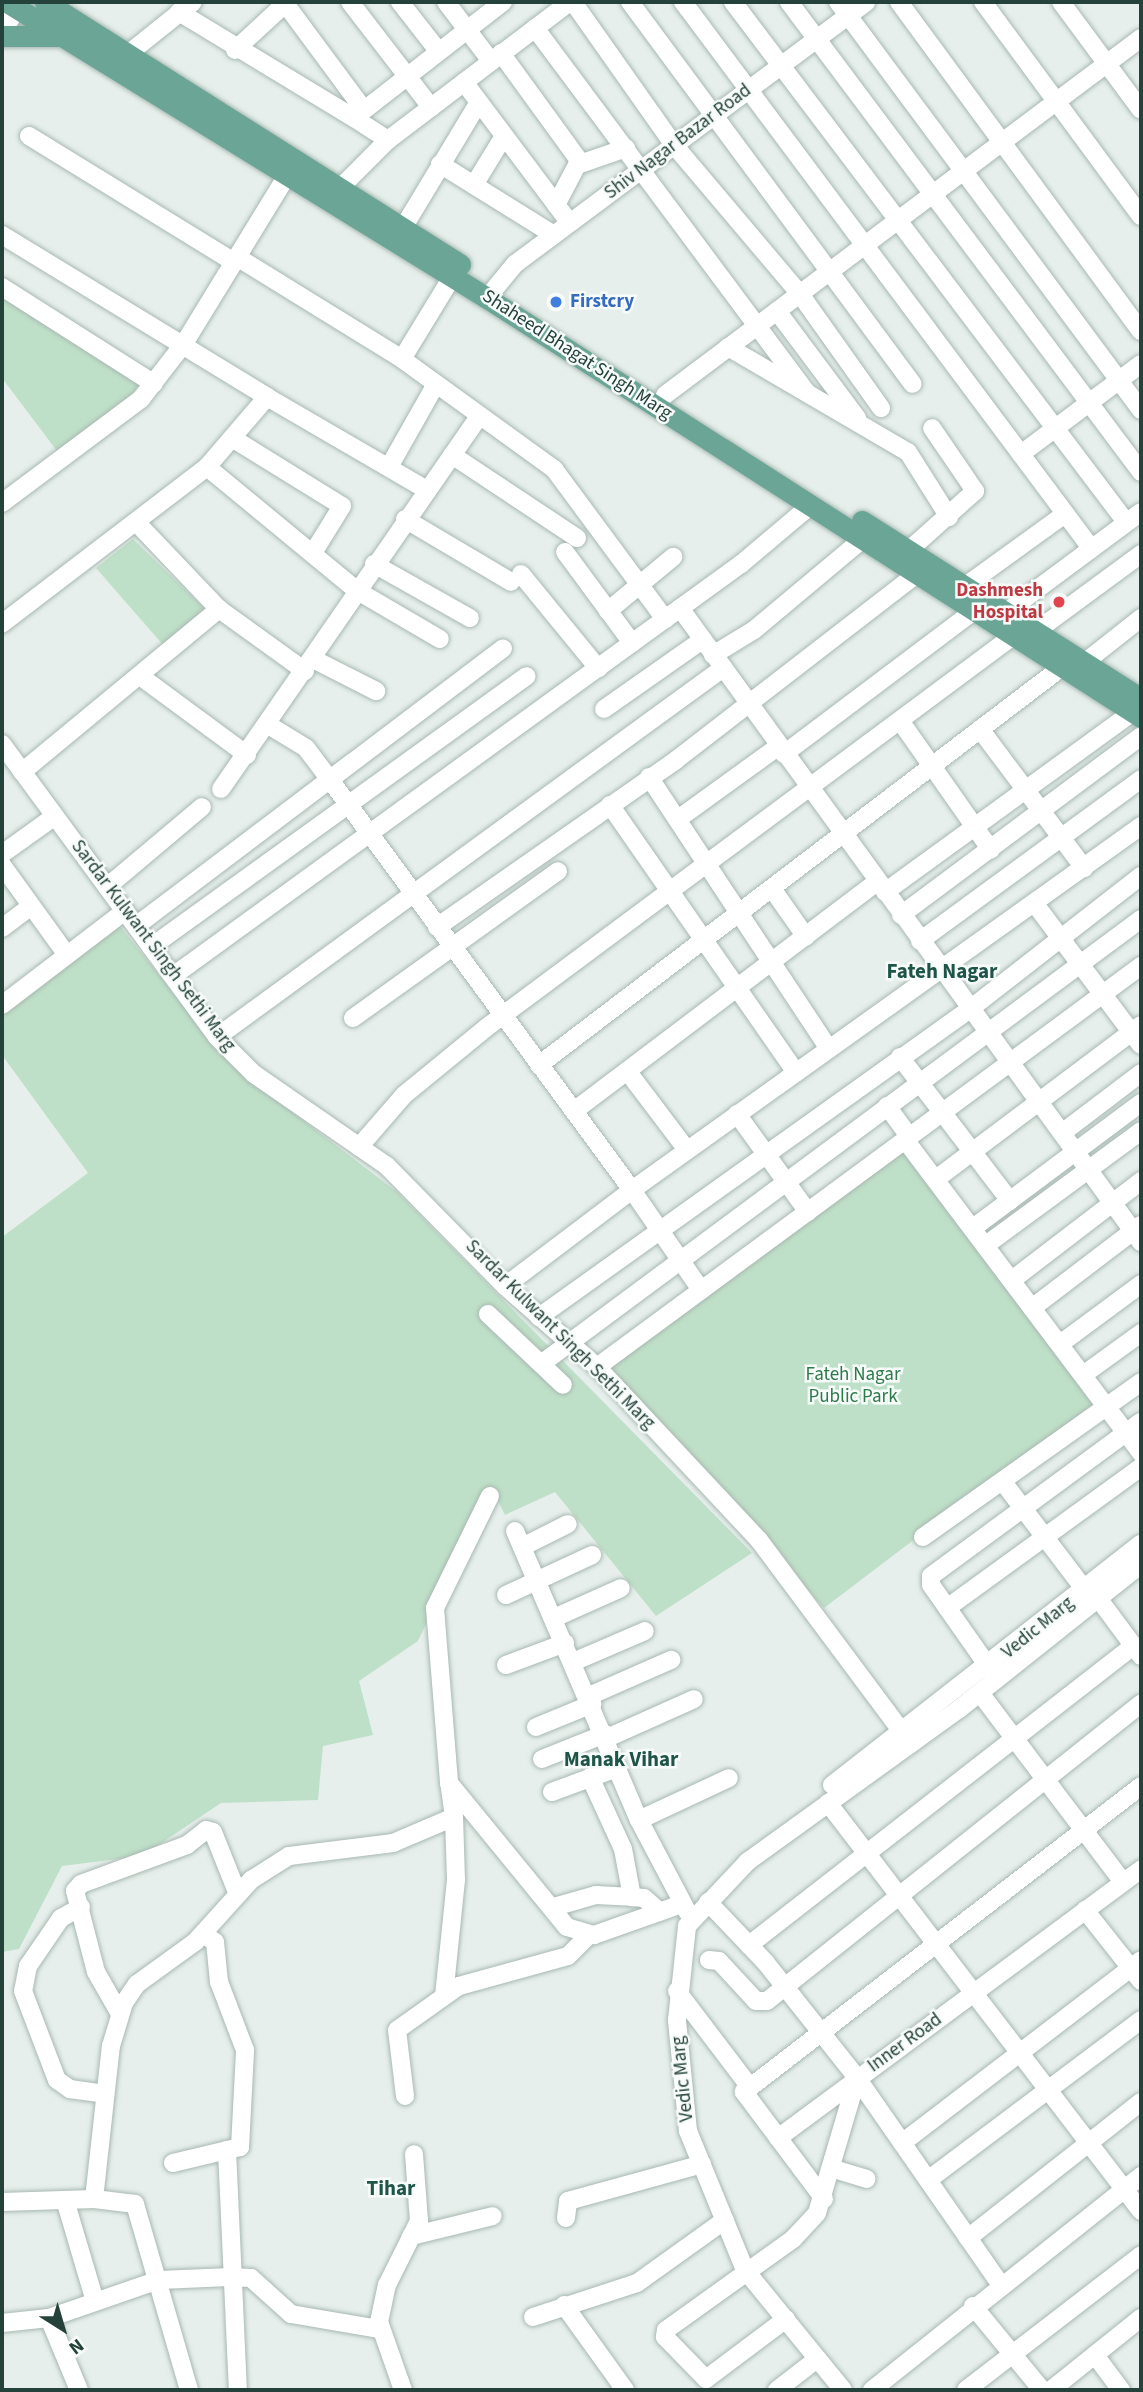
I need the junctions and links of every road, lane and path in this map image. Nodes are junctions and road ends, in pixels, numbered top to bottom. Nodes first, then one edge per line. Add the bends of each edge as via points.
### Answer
1 (45, 2) edge
2 (285, 2) edge
3 (350, 2) edge
4 (400, 2) edge
5 (446, 2) edge
6 (572, 2) edge
7 (630, 2) edge
8 (682, 2) edge
9 (733, 2) edge
10 (789, 2) edge
11 (866, 2) edge
12 (899, 2) edge
13 (983, 2) edge
14 (1062, 2) edge
15 (10, 4) edge
16 (497, 4) edge
17 (186, 7) edge
18 (843, 8) edge
19 (544, 9) edge
20 (66, 19) edge
21 (535, 28) junction
22 (467, 29) junction
23 (2, 34) edge
24 (1141, 38) edge
25 (816, 39) junction
26 (235, 50) junction
27 (439, 52) junction
28 (128, 54) junction
29 (496, 57) junction
30 (1107, 64) junction
31 (779, 67) junction
32 (408, 76) junction
33 (464, 82) junction
34 (746, 91) junction
35 (1057, 101) junction
36 (479, 102) junction
37 (431, 107) junction
38 (1141, 110) edge
39 (359, 114) junction
40 (711, 118) junction
41 (29, 136) dead end
42 (504, 136) junction
43 (388, 140) junction
44 (1002, 143) junction
45 (674, 145) junction
46 (626, 148) junction
47 (581, 163) junction
48 (440, 164) junction
49 (642, 170) junction
50 (965, 171) junction
51 (288, 174) junction
52 (474, 185) junction
53 (340, 188) junction
54 (937, 192) junction
55 (556, 205) junction
56 (1141, 216) edge
57 (901, 219) junction
58 (570, 223) junction
59 (402, 228) junction
60 (2, 235) edge
61 (554, 235) junction
62 (864, 246) junction
63 (236, 259) junction
64 (827, 274) junction
65 (452, 276) junction
66 (2, 287) edge
67 (490, 292) junction
68 (800, 294) junction
69 (777, 311) junction
70 (755, 327) junction
71 (1141, 331) edge
72 (185, 342) junction
73 (728, 347) junction
74 (402, 359) junction
75 (1141, 363) edge
76 (1119, 380) junction
77 (154, 384) junction
78 (436, 384) junction
79 (913, 384) dead end
80 (807, 393) junction
81 (665, 395) junction
82 (267, 397) junction
83 (1089, 403) junction
84 (881, 408) dead end
85 (1141, 410) edge
86 (478, 418) junction
87 (864, 426) junction
88 (932, 428) dead end
89 (1057, 428) junction
90 (232, 438) junction
91 (1021, 454) junction
92 (452, 455) junction
93 (207, 467) junction
94 (389, 467) junction
95 (1141, 472) edge
96 (427, 489) junction
97 (2, 503) edge
98 (811, 505) junction
99 (1065, 514) junction
100 (948, 517) junction
101 (1134, 517) edge
102 (405, 519) junction
103 (137, 523) junction
104 (863, 539) junction
105 (1091, 548) junction
106 (908, 551) junction
107 (313, 553) junction
108 (1141, 554) edge
109 (673, 557) dead end
110 (374, 564) junction
111 (917, 574) junction
112 (644, 584) junction
113 (964, 587) junction
114 (356, 590) junction
115 (680, 608) junction
116 (219, 609) junction
117 (608, 611) junction
118 (974, 611) junction
119 (1005, 612) junction
120 (5, 615) edge
121 (470, 618) dead end
122 (1141, 618) edge
123 (665, 619) junction
124 (1035, 632) junction
125 (1013, 636) junction
126 (440, 639) dead end
127 (632, 643) junction
128 (503, 648) dead end
129 (713, 654) junction
130 (1084, 663) junction
131 (309, 665) junction
132 (1062, 667) junction
133 (598, 668) junction
134 (140, 676) junction
135 (527, 676) dead end
136 (376, 691) dead end
137 (1138, 702) edge
138 (748, 703) junction
139 (604, 709) dead end
140 (901, 722) junction
141 (270, 726) junction
142 (980, 729) junction
143 (1141, 736) edge
144 (2, 744) edge
145 (781, 750) junction
146 (247, 755) junction
147 (930, 767) junction
148 (22, 772) junction
149 (649, 777) junction
150 (1141, 779) edge
151 (331, 781) junction
152 (814, 788) junction
153 (221, 789) dead end
154 (1024, 790) junction
155 (349, 804) junction
156 (610, 805) junction
157 (202, 807) dead end
158 (1040, 811) junction
159 (55, 816) junction
160 (678, 820) junction
161 (1141, 826) edge
162 (974, 827) junction
163 (370, 833) junction
164 (1061, 837) junction
165 (845, 838) junction
166 (991, 850) junction
167 (2, 854) edge
168 (709, 864) junction
169 (2, 865) edge
170 (1084, 868) junction
171 (558, 871) dead end
172 (1141, 876) edge
173 (107, 887) junction
174 (881, 887) junction
175 (773, 890) junction
176 (671, 892) junction
177 (414, 893) junction
178 (1035, 904) junction
179 (31, 906) junction
180 (740, 911) junction
181 (901, 915) junction
182 (130, 918) junction
183 (1141, 919) edge
184 (437, 927) junction
185 (2, 928) edge
186 (806, 937) junction
187 (1061, 938) junction
188 (705, 939) junction
189 (920, 942) junction
190 (151, 947) junction
191 (454, 950) junction
192 (66, 955) junction
193 (1082, 963) junction
194 (770, 964) junction
195 (1141, 966) edge
196 (942, 971) junction
197 (173, 976) junction
198 (740, 989) junction
199 (1104, 993) junction
200 (2, 1005) edge
201 (970, 1009) junction
202 (503, 1015) junction
203 (354, 1018) dead end
204 (988, 1033) junction
205 (1138, 1034) edge
206 (217, 1037) junction
207 (829, 1049) junction
208 (900, 1057) junction
209 (1011, 1064) junction
210 (540, 1065) junction
211 (628, 1072) junction
212 (796, 1073) junction
213 (1141, 1073) edge
214 (920, 1083) junction
215 (1039, 1101) junction
216 (1141, 1103) edge
217 (887, 1106) junction
218 (574, 1111) junction
219 (737, 1114) junction
220 (943, 1114) junction
221 (1141, 1131) edge
222 (1062, 1133) junction
223 (905, 1135) junction
224 (359, 1147) junction
225 (687, 1150) junction
226 (764, 1151) junction
227 (972, 1152) junction
228 (1075, 1152) junction
229 (1089, 1171) junction
230 (936, 1179) junction
231 (785, 1181) junction
232 (1141, 1181) edge
233 (632, 1189) junction
234 (1010, 1201) junction
235 (1113, 1203) junction
236 (808, 1212) junction
237 (974, 1228) junction
238 (659, 1229) junction
239 (1138, 1232) edge
240 (986, 1245) junction
241 (678, 1258) junction
242 (1012, 1280) junction
243 (1141, 1284) edge
244 (505, 1286) junction
245 (701, 1290) junction
246 (1032, 1308) junction
247 (488, 1314) dead end
248 (540, 1317) junction
249 (1141, 1333) edge
250 (567, 1342) junction
251 (1060, 1344) junction
252 (541, 1364) junction
253 (597, 1367) junction
254 (1083, 1375) junction
255 (1141, 1382) edge
256 (563, 1385) dead end
257 (1108, 1407) junction
258 (1134, 1427) edge
259 (1141, 1453) edge
260 (1141, 1467) edge
261 (1003, 1482) junction
262 (490, 1496) dead end
263 (1023, 1508) junction
264 (568, 1524) dead end
265 (923, 1536) dead end
266 (1044, 1536) junction
267 (1141, 1544) edge
268 (592, 1555) dead end
269 (1139, 1570) edge
270 (537, 1581) junction
271 (621, 1588) dead end
272 (1091, 1594) junction
273 (506, 1595) dead end
274 (947, 1608) junction
275 (554, 1618) junction
276 (645, 1631) dead end
277 (565, 1643) junction
278 (1137, 1651) edge
279 (671, 1661) dead end
280 (573, 1662) junction
281 (506, 1665) dead end
282 (993, 1673) junction
283 (980, 1692) junction
284 (694, 1699) dead end
285 (590, 1700) junction
286 (1141, 1704) edge
287 (536, 1727) dead end
288 (606, 1736) junction
289 (906, 1738) junction
290 (1015, 1738) junction
291 (542, 1759) dead end
292 (617, 1768) junction
293 (590, 1777) junction
294 (729, 1778) dead end
295 (1047, 1780) junction
296 (449, 1783) junction
297 (1141, 1786) edge
298 (552, 1792) dead end
299 (828, 1803) junction
300 (454, 1817) junction
301 (639, 1820) junction
302 (1085, 1830) junction
303 (773, 1843) junction
304 (868, 1851) junction
305 (1141, 1869) edge
306 (1124, 1882) junction
307 (237, 1892) junction
308 (900, 1897) junction
309 (632, 1898) junction
310 (708, 1902) junction
311 (81, 1907) junction
312 (554, 1907) junction
313 (1085, 1910) junction
314 (687, 1911) junction
315 (660, 1912) junction
316 (204, 1934) junction
317 (588, 1936) junction
318 (749, 1945) junction
319 (935, 1945) junction
320 (709, 1960) dead end
321 (1138, 1969) edge
322 (785, 1987) junction
323 (677, 1991) junction
324 (975, 1992) junction
325 (444, 1996) junction
326 (120, 2014) junction
327 (1141, 2020) edge
328 (822, 2034) junction
329 (1021, 2052) junction
330 (857, 2078) junction
331 (750, 2087) junction
332 (1050, 2088) junction
333 (105, 2094) junction
334 (405, 2096) dead end
335 (1141, 2102) edge
336 (778, 2138) junction
337 (902, 2143) junction
338 (1090, 2143) junction
339 (227, 2150) junction
340 (414, 2154) dead end
341 (173, 2163) dead end
342 (702, 2164) junction
343 (834, 2169) junction
344 (1141, 2176) edge
345 (866, 2179) dead end
346 (928, 2180) junction
347 (1125, 2189) junction
348 (94, 2199) junction
349 (824, 2199) junction
350 (65, 2200) junction
351 (2, 2202) edge
352 (1141, 2211) edge
353 (493, 2216) dead end
354 (566, 2218) dead end
355 (725, 2220) junction
356 (411, 2236) junction
357 (968, 2238) junction
358 (1141, 2255) edge
359 (745, 2270) junction
360 (230, 2277) junction
361 (159, 2280) junction
362 (1000, 2284) junction
363 (95, 2301) junction
364 (565, 2305) junction
365 (974, 2306) junction
366 (533, 2317) dead end
367 (49, 2318) junction
368 (1141, 2318) edge
369 (786, 2319) junction
370 (2, 2323) edge
371 (380, 2329) junction
372 (1013, 2354) junction
373 (1095, 2355) junction
374 (817, 2359) junction
375 (79, 2390) edge
376 (189, 2390) edge
377 (238, 2390) edge
378 (403, 2390) edge
379 (625, 2390) edge
380 (777, 2390) edge
381 (843, 2390) edge
382 (872, 2390) edge
383 (966, 2390) edge
384 (1042, 2390) edge
385 (1051, 2390) edge
386 (1121, 2390) edge

1 - 20 main road, Shaheed Bhagat Singh Marg
2 - 26 street
2 - 39 street
3 - 32 street
4 - 27 street
5 - 22 street
6 - 19 street
6 - 45 street
7 - 40 street
8 - 34 street
9 - 31 street
10 - 25 street
11 - 18 street, Shiv Nagar Bazar Road
12 - 44 street
13 - 35 street
14 - 30 street
15 - 20 main road, Shaheed Bhagat Singh Marg
15 - 23 street
16 - 22 street
17 - 26 street
17 - 28 street
18 - 25 street, Shiv Nagar Bazar Road
18 - 50 street
19 - 21 street
20 - 23 main road
20 - 28 main road, Shaheed Bhagat Singh Marg
20 - 51 main road, Shaheed Bhagat Singh Marg
21 - 29 street
21 - 46 street
22 - 27 street
22 - 29 street
24 - 30 street
25 - 31 street, Shiv Nagar Bazar Road
25 - 54 street
26 - 39 street
27 - 32 street
28 - 53 main road, Shaheed Bhagat Singh Marg
29 - 33 street
29 - 47 street
30 - 35 street
30 - 38 street
31 - 34 street, Shiv Nagar Bazar Road
31 - 57 street
32 - 37 street
32 - 39 street
33 - 36 street
33 - 37 street
34 - 40 street, Shiv Nagar Bazar Road
34 - 62 street
35 - 44 street
35 - 56 street
36 - 42 street
36 - 48 street
37 - 43 street
39 - 43 street
40 - 45 street, Shiv Nagar Bazar Road
40 - 64 street
41 - 63 street
42 - 52 street
42 - 55 street
43 - 53 street
44 - 50 street
44 - 71 street
45 - 49 street, Shiv Nagar Bazar Road
45 - 68 street
46 - 47 street
46 - 49 street
47 - 55 street
48 - 52 street
48 - 59 street
49 - 58 street, Shiv Nagar Bazar Road
49 - 70 street
50 - 54 street
50 - 76 street
51 - 63 street
51 - 65 main road, Shaheed Bhagat Singh Marg
52 - 61 street
53 - 59 main road, Shaheed Bhagat Singh Marg
54 - 57 street
54 - 83 street
55 - 58 street
57 - 62 street
57 - 89 street
58 - 61 street, Shiv Nagar Bazar Road
59 - 67 main road, Shaheed Bhagat Singh Marg
60 - 72 street
61 - 67 street, Shiv Nagar Bazar Road
62 - 64 street
62 - 91 street
63 - 72 street
63 - 74 street
64 - 68 street
64 - 79 street
65 - 67 main road, Shaheed Bhagat Singh Marg
65 - 74 street
66 - 77 street
67 - 81 main road, Shaheed Bhagat Singh Marg
67 - 98 main road, Shaheed Bhagat Singh Marg
68 - 69 street
68 - 84 street
69 - 70 street
69 - 87 street
70 - 73 street
70 - 80 street
72 - 77 street
72 - 82 street
73 - 80 street
73 - 81 street
74 - 78 street
75 - 76 street
76 - 83 street
76 - 85 street
77 - 97 street
78 - 86 street
78 - 94 street
80 - 87 street
81 - 106 main road, Shaheed Bhagat Singh Marg
82 - 90 street
82 - 94 street
83 - 89 street
83 - 95 street
86 - 92 street
86 - 112 street via 554,469
87 - 100 street via 908,452
88 - 100 street via 975,491
89 - 91 street
89 - 101 street
90 - 93 street
90 - 107 street via 342,506
91 - 99 street
92 - 96 street
92 - 117 street via 571,545
93 - 103 street
93 - 107 street
94 - 96 street
96 - 102 street
98 - 104 main road, Shaheed Bhagat Singh Marg
98 - 115 street
99 - 105 street
99 - 113 street
100 - 106 street
101 - 105 street
102 - 110 street
102 - 133 street via 516,578
103 - 116 street
103 - 120 street
104 - 111 main road, Shaheed Bhagat Singh Marg
104 - 129 street via 754,630
105 - 119 street
106 - 113 main road, Shaheed Bhagat Singh Marg
107 - 114 street
108 - 124 street
109 - 112 street
110 - 114 street
110 - 121 street
111 - 118 main road, Shaheed Bhagat Singh Marg
111 - 138 street
112 - 117 street
112 - 123 street
113 - 119 main road, Shaheed Bhagat Singh Marg
114 - 126 street
114 - 131 street
115 - 123 street
115 - 129 street
116 - 131 street
116 - 134 street
117 - 127 street
118 - 125 main road, Shaheed Bhagat Singh Marg
118 - 145 street
119 - 124 main road, Shaheed Bhagat Singh Marg
122 - 130 street
123 - 127 street
124 - 130 main road, Shaheed Bhagat Singh Marg
125 - 132 main road, Shaheed Bhagat Singh Marg
125 - 140 street
127 - 133 street
128 - 151 street
129 - 138 street
129 - 139 street
129 - 177 street
130 - 137 main road, Shaheed Bhagat Singh Marg
131 - 136 street
131 - 141 street
132 - 137 main road, Shaheed Bhagat Singh Marg
132 - 142 street
133 - 163 street
134 - 146 street
134 - 148 street
135 - 155 street
137 - 154 street
138 - 145 street
138 - 149 street
140 - 147 street
140 - 152 street
141 - 146 street
141 - 151 street via 306,748
142 - 147 street
142 - 154 street
143 - 158 street
144 - 148 street, Sardar Kulwant Singh Sethi Marg
145 - 152 street
145 - 160 street
146 - 153 street
147 - 162 street
147 - 165 street
148 - 159 street, Sardar Kulwant Singh Sethi Marg
149 - 156 street
149 - 160 street
150 - 164 street
151 - 155 street
151 - 182 street
152 - 165 street
152 - 168 street
154 - 158 street
154 - 162 street
155 - 163 street
155 - 190 street
156 - 176 street
156 - 184 street
157 - 173 street
158 - 164 street
158 - 166 street
159 - 167 street
159 - 173 street, Sardar Kulwant Singh Sethi Marg
160 - 168 street
161 - 170 street
162 - 166 street
162 - 174 street
163 - 177 street
163 - 197 street
164 - 170 street
164 - 189 street
165 - 174 street
165 - 175 street
166 - 181 street
168 - 176 street
168 - 180 street
169 - 179 street
170 - 178 street
171 - 191 street
172 - 187 street
173 - 182 street, Sardar Kulwant Singh Sethi Marg
174 - 181 street
174 - 186 street
175 - 180 street
175 - 186 street
176 - 188 street
176 - 202 street
177 - 184 street
177 - 206 street
178 - 187 street
178 - 196 street
179 - 185 street
179 - 192 street
180 - 188 street
180 - 194 street
181 - 189 street
182 - 190 street, Sardar Kulwant Singh Sethi Marg
182 - 192 street
183 - 193 street
184 - 191 street
186 - 194 street
187 - 193 street
187 - 201 street
188 - 198 street
188 - 210 street
189 - 196 street
190 - 197 street, Sardar Kulwant Singh Sethi Marg
191 - 202 street
191 - 203 street
192 - 200 street
193 - 199 street
193 - 204 street
194 - 198 street
194 - 207 street
195 - 199 street
196 - 201 street
196 - 207 street
197 - 206 street, Sardar Kulwant Singh Sethi Marg
198 - 211 street
198 - 212 street
199 - 205 street
199 - 209 street
201 - 204 street
201 - 208 street
202 - 210 street
202 - 224 street via 404,1095
204 - 209 street
204 - 214 street
205 - 215 street
206 - 224 street, Sardar Kulwant Singh Sethi Marg via 254,1074
207 - 212 street
208 - 214 street
208 - 226 street
209 - 215 street
209 - 220 street
210 - 218 street
211 - 218 street
211 - 225 street
212 - 219 street
213 - 222 street
214 - 217 street
214 - 220 street
215 - 222 street
215 - 227 street
216 - 228 street
217 - 223 street
217 - 231 street
218 - 233 street
219 - 225 street
219 - 226 street
220 - 223 street
220 - 227 street
221 - 229 street
222 - 228 street
223 - 230 street
223 - 236 street
224 - 244 street, Sardar Kulwant Singh Sethi Marg via 449,1223
225 - 233 street
226 - 231 street
226 - 238 street
227 - 230 street
227 - 234 street
228 - 229 street
228 - 234 street
229 - 235 street
229 - 240 street
230 - 237 street
231 - 236 street
231 - 241 street
232 - 235 street
233 - 238 street
233 - 244 street
234 - 237 street
235 - 239 street
235 - 242 street
236 - 245 street
237 - 240 street
238 - 241 street
238 - 248 street
239 - 246 street
240 - 242 street
241 - 245 street
241 - 250 street
242 - 246 street
243 - 251 street
244 - 248 street, Sardar Kulwant Singh Sethi Marg
245 - 253 street
246 - 251 street
247 - 252 street
248 - 250 street, Sardar Kulwant Singh Sethi Marg
249 - 254 street
250 - 252 street
250 - 253 street, Sardar Kulwant Singh Sethi Marg
251 - 254 street
252 - 256 street
253 - 289 street, Sardar Kulwant Singh Sethi Marg via 759,1540
254 - 257 street
255 - 257 street
257 - 258 street
257 - 261 street
258 - 259 street
258 - 263 street
260 - 266 street
261 - 263 street
261 - 265 street
262 - 296 street via 435,1608
263 - 266 street
263 - 274 street via 931,1576
264 - 270 street via 519,1539
266 - 272 street
266 - 274 street
267 - 272 street, Vedic Marg
268 - 270 street
269 - 272 street, Vedic Marg
270 - 273 street
270 - 275 street
271 - 275 street
272 - 278 street
272 - 282 street, Vedic Marg
274 - 282 street
275 - 277 street
276 - 280 street
277 - 280 street
277 - 281 street
278 - 290 street
279 - 285 street
280 - 285 street
282 - 283 street, Vedic Marg
282 - 289 street, Vedic Marg
283 - 289 street, Vedic Marg
283 - 290 street
284 - 288 street
285 - 287 street
285 - 288 street
286 - 295 street
288 - 291 street
288 - 292 street
289 - 299 street, Vedic Marg
289 - 303 street, Vedic Marg via 793,1815
290 - 295 street
290 - 304 street
292 - 293 street
292 - 301 street
293 - 298 street
293 - 309 street via 623,1849
294 - 301 street
295 - 302 street
295 - 308 street
296 - 300 street
296 - 312 street
297 - 302 street
299 - 303 street, Vedic Marg
299 - 304 street
300 - 307 street via 393,1843 289,1856
300 - 325 street via 456,1881
301 - 314 street
302 - 306 street
302 - 319 street
303 - 310 street, Vedic Marg
304 - 308 street
304 - 318 street
305 - 306 street, Inner Road
306 - 313 street, Inner Road
307 - 311 street via 213,1832 206,1830 187,1845 81,1884 75,1891
307 - 316 street
308 - 319 street
308 - 322 street
309 - 312 street via 596,1895
309 - 315 street via 644,1898
310 - 314 street, Vedic Marg
310 - 318 street
311 - 326 street via 96,1972
311 - 333 street via 61,1918 29,1966 23,1991 57,2080 70,2089
312 - 317 street via 567,1927
313 - 321 street
313 - 324 street, Inner Road
314 - 315 street
314 - 323 street, Vedic Marg
315 - 317 street
316 - 326 street via 137,1984
316 - 339 street via 215,1942 219,1982 245,2050 240,2147
317 - 325 street via 568,1956 469,1981
318 - 322 street
319 - 324 street
319 - 328 street
320 - 322 street via 719,1961 759,2002
321 - 329 street
322 - 328 street
323 - 331 street
323 - 342 street, Vedic Marg via 688,2131
324 - 329 street
324 - 330 street, Inner Road
325 - 334 street via 396,2032
326 - 333 street
327 - 332 street
328 - 330 street
328 - 331 street
329 - 332 street
329 - 337 street
330 - 336 street
330 - 337 street
330 - 343 street, Inner Road
331 - 336 street via 744,2092
332 - 338 street
332 - 346 street
333 - 348 street
335 - 338 street
336 - 349 street
337 - 346 street
338 - 347 street
338 - 357 street
339 - 341 street
339 - 360 street
340 - 356 street via 420,2211
342 - 354 street via 568,2201
342 - 355 street, Vedic Marg
343 - 345 street
343 - 349 street, Inner Road
344 - 347 street
346 - 357 street
347 - 352 street
347 - 362 street
348 - 350 street
348 - 361 street via 135,2204
349 - 359 street, Inner Road via 793,2239
350 - 351 street
350 - 363 street
353 - 356 street
355 - 359 street, Vedic Marg
355 - 364 street via 637,2283
356 - 371 street via 387,2285
357 - 362 street
358 - 372 street
359 - 369 street, Vedic Marg
359 - 369 street, Inner Road via 666,2330 673,2347 706,2379
360 - 361 street
360 - 371 street via 251,2278 291,2314
360 - 377 street
361 - 363 street
361 - 376 street
362 - 365 street
363 - 367 street
364 - 366 street
364 - 379 street
365 - 372 street
365 - 382 street
367 - 370 street
367 - 375 street
368 - 373 street
369 - 374 street, Vedic Marg
371 - 378 street
372 - 383 street
372 - 384 street
373 - 385 street
373 - 386 street
374 - 380 street
374 - 381 street, Vedic Marg

